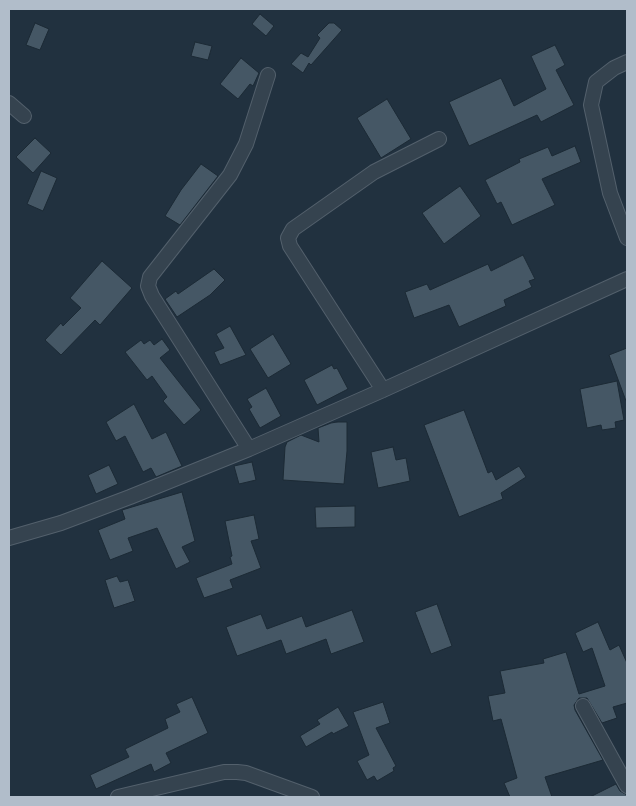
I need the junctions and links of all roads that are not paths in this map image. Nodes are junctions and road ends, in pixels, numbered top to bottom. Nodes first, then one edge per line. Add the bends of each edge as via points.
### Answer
1 (627, 62) edge
2 (268, 75) dead end
3 (9, 103) edge
4 (24, 116) dead end
5 (439, 139) dead end
6 (627, 238) edge
7 (627, 279) edge
8 (383, 390) junction
9 (249, 449) junction
10 (9, 538) edge
11 (584, 706) dead end
12 (627, 786) edge
13 (118, 797) edge
14 (312, 797) edge

1 - 6 street via 596,82 591,105 610,193
2 - 9 street via 246,144 230,174 150,276 148,286
3 - 4 street
5 - 8 street via 374,172 293,229 288,238 290,246
7 - 8 street
8 - 9 street
9 - 10 street via 61,523
11 - 12 street
13 - 14 street via 224,772 246,773

